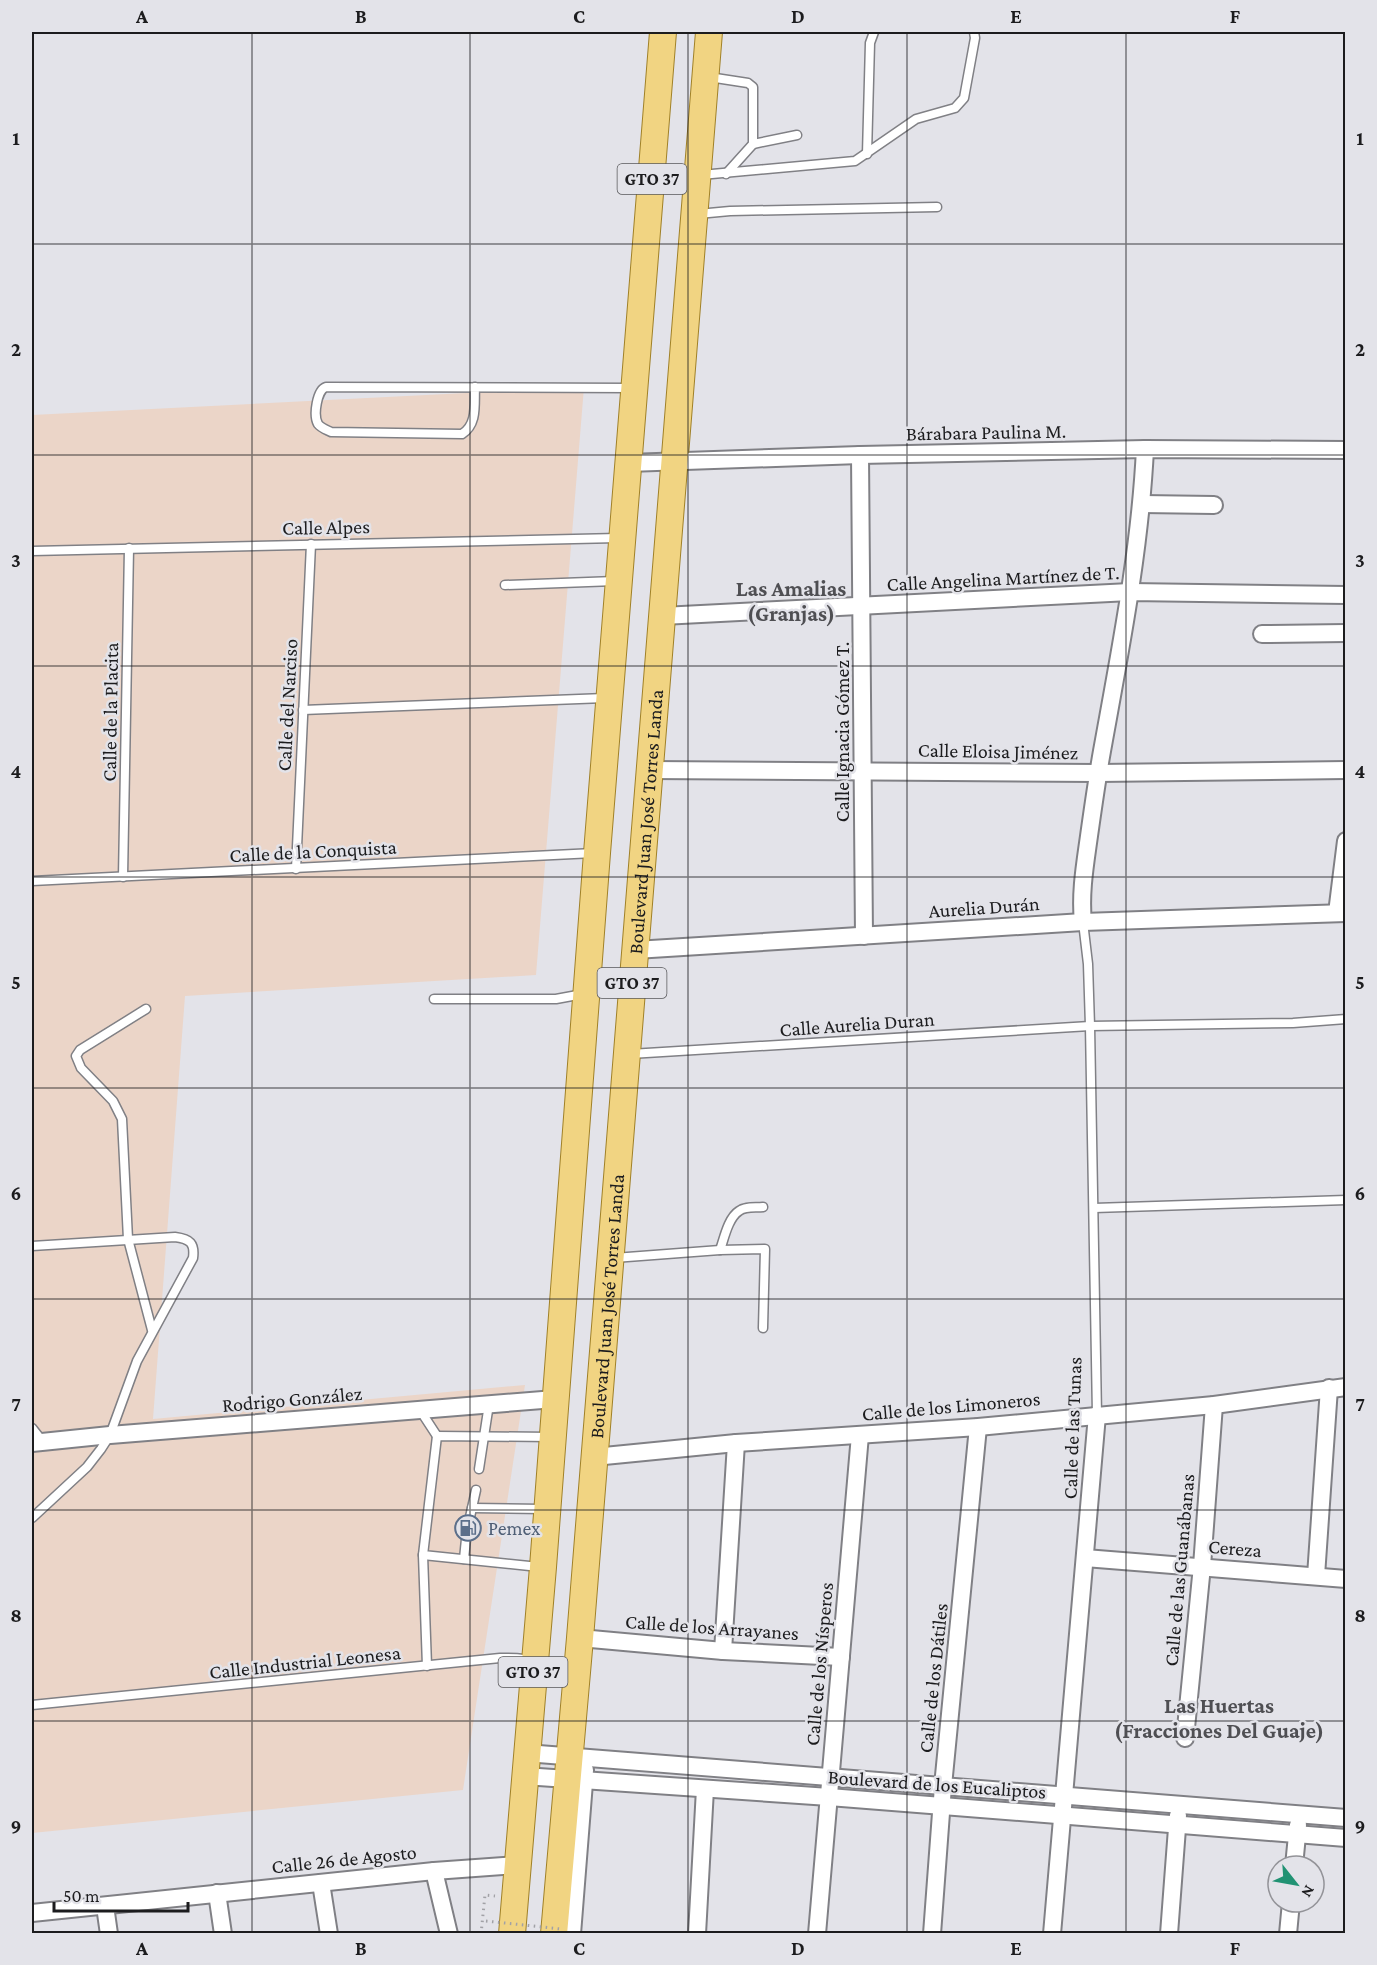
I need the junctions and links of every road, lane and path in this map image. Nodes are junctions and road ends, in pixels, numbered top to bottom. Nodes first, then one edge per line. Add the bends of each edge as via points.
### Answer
1 (663, 32) edge
2 (709, 32) edge
3 (874, 32) edge
4 (974, 32) edge
5 (706, 77) junction
6 (797, 135) dead end
7 (753, 144) junction
8 (867, 154) junction
9 (726, 174) junction
10 (698, 175) junction
11 (937, 207) dead end
12 (694, 214) junction
13 (475, 387) junction
14 (634, 388) junction
15 (1145, 449) junction
16 (1346, 450) edge
17 (860, 455) junction
18 (674, 462) junction
19 (628, 463) junction
20 (1142, 504) junction
21 (1214, 506) dead end
22 (622, 538) junction
23 (311, 544) junction
24 (129, 548) junction
25 (32, 551) edge
26 (619, 580) junction
27 (505, 585) dead end
28 (1130, 592) junction
29 (1346, 595) edge
30 (862, 606) junction
31 (662, 616) junction
32 (1346, 633) edge
33 (1262, 634) dead end
34 (609, 698) junction
35 (303, 711) junction
36 (650, 770) junction
37 (863, 770) junction
38 (1346, 770) edge
39 (1098, 773) junction
40 (1346, 841) edge
41 (597, 853) junction
42 (296, 868) junction
43 (123, 877) junction
44 (32, 881) edge
45 (1341, 913) edge
46 (1083, 922) junction
47 (864, 936) junction
48 (635, 950) junction
49 (586, 993) junction
50 (434, 999) dead end
51 (146, 1009) dead end
52 (1346, 1019) edge
53 (1090, 1026) junction
54 (626, 1054) junction
55 (1346, 1200) edge
56 (763, 1207) dead end
57 (1094, 1208) junction
58 (128, 1239) junction
59 (32, 1246) edge
60 (720, 1250) junction
61 (610, 1258) junction
62 (763, 1328) dead end
63 (152, 1330) junction
64 (1337, 1387) edge
65 (555, 1399) junction
66 (489, 1404) junction
67 (1214, 1404) junction
68 (420, 1410) junction
69 (1097, 1414) junction
70 (978, 1426) junction
71 (32, 1428) edge
72 (110, 1435) junction
73 (860, 1435) junction
74 (437, 1436) junction
75 (484, 1437) junction
76 (551, 1437) junction
77 (38, 1443) edge
78 (736, 1443) junction
79 (594, 1456) junction
80 (479, 1469) dead end
81 (476, 1490) dead end
82 (547, 1509) junction
83 (32, 1518) edge
84 (466, 1539) dead end
85 (423, 1555) junction
86 (1085, 1558) junction
87 (464, 1559) junction
88 (1202, 1566) junction
89 (543, 1567) junction
90 (1316, 1576) junction
91 (1346, 1579) edge
92 (580, 1638) junction
93 (723, 1651) junction
94 (841, 1658) junction
95 (534, 1660) junction
96 (427, 1666) junction
97 (575, 1684) junction
98 (32, 1706) edge
99 (1185, 1738) dead end
100 (525, 1764) junction
101 (576, 1768) junction
102 (830, 1778) junction
103 (943, 1786) junction
104 (705, 1789) junction
105 (1064, 1795) junction
106 (829, 1797) junction
107 (1179, 1804) junction
108 (941, 1806) junction
109 (1299, 1814) junction
110 (1062, 1815) junction
111 (1346, 1818) edge
112 (1178, 1824) junction
113 (1298, 1834) junction
114 (1346, 1838) edge
115 (1296, 1854) edge
116 (517, 1865) junction
117 (434, 1871) junction
118 (321, 1883) junction
119 (217, 1893) junction
120 (485, 1895) dead end
121 (105, 1906) junction
122 (32, 1913) edge
123 (1290, 1914) edge
124 (484, 1921) junction
125 (562, 1932) edge
126 (109, 1934) edge
127 (223, 1934) edge
128 (329, 1934) edge
129 (448, 1934) edge
130 (481, 1934) edge
131 (512, 1934) edge
132 (697, 1934) edge
133 (817, 1934) edge
134 (932, 1934) edge
135 (1052, 1934) edge
136 (1169, 1934) edge
137 (1288, 1934) edge

1 - 14 main road, GTO 37
2 - 5 main road, Boulevard Juan José Torres Landa / GTO 37
3 - 8 lane via 870,43
4 - 8 lane via 963,98 955,108 916,119
5 - 7 lane via 751,84
5 - 10 main road, Boulevard Juan José Torres Landa / GTO 37
6 - 7 lane
7 - 9 lane
8 - 9 lane via 855,161
9 - 10 lane
10 - 12 main road, Boulevard Juan José Torres Landa / GTO 37
11 - 12 lane
12 - 18 main road, Boulevard Juan José Torres Landa / GTO 37
13 - 13 lane via 473,421 462,434 331,432 316,419 318,395 323,388
13 - 14 lane
14 - 19 main road, GTO 37
15 - 16 street, Bárabara Paulina M.
15 - 17 street, Bárabara Paulina M.
15 - 20 street
17 - 18 street, Bárabara Paulina M.
17 - 30 street, Calle Ignacia Gómez T.
18 - 19 street, Bárabara Paulina M.
18 - 31 main road, Boulevard Juan José Torres Landa / GTO 37
19 - 22 main road, GTO 37
20 - 21 street
20 - 28 street
22 - 23 lane, Calle Alpes
22 - 26 main road, GTO 37
23 - 24 lane, Calle Alpes
23 - 35 lane, Calle del Narciso
24 - 25 lane, Calle Alpes
24 - 43 lane, Calle de la Placita
26 - 27 lane
26 - 34 main road, GTO 37
28 - 29 street, Calle Angelina Martínez de T.
28 - 30 street, Calle Angelina Martínez de T.
28 - 39 street
30 - 31 street, Calle Angelina Martínez de T.
30 - 37 street, Calle Ignacia Gómez T.
31 - 36 main road, Boulevard Juan José Torres Landa / GTO 37
32 - 33 street
34 - 35 lane
34 - 41 main road, GTO 37
35 - 42 lane, Calle del Narciso
36 - 37 street, Calle Eloisa Jiménez
36 - 48 main road, Boulevard Juan José Torres Landa / GTO 37
37 - 39 street, Calle Eloisa Jiménez
37 - 47 street, Calle Ignacia Gómez T.
38 - 39 street, Calle Eloisa Jiménez
39 - 46 street via 1082,881
40 - 45 street
41 - 42 lane, Calle de la Conquista
41 - 49 main road, GTO 37
42 - 43 lane, Calle de la Conquista
43 - 44 lane, Calle de la Conquista
45 - 46 street, Aurelia Durán
46 - 47 street, Aurelia Durán
46 - 53 lane, Calle de las Tunas
47 - 48 street, Aurelia Durán
48 - 54 main road, Boulevard Juan José Torres Landa / GTO 37
49 - 50 lane via 556,999
49 - 65 main road, GTO 37
51 - 58 lane via 76,1056 81,1068 113,1101 122,1119
52 - 53 lane, Calle Aurelia Duran
53 - 54 lane, Calle Aurelia Duran
53 - 57 lane, Calle de las Tunas
54 - 61 main road, Boulevard Juan José Torres Landa / GTO 37
55 - 57 lane
56 - 60 lane via 739,1211 731,1220
57 - 69 lane, Calle de las Tunas
58 - 59 lane
58 - 63 lane
58 - 63 lane via 184,1238 194,1248 194,1258
60 - 61 lane
60 - 62 lane via 765,1250
61 - 79 main road, Boulevard Juan José Torres Landa / GTO 37
63 - 72 lane via 126,1386
64 - 67 street, Calle de los Limoneros
64 - 90 street
65 - 66 street, Rodrigo González
65 - 76 main road, GTO 37
66 - 68 street, Rodrigo González
66 - 75 lane
67 - 69 street, Calle de los Limoneros
67 - 88 street, Calle de las Guanábanas
68 - 72 street, Rodrigo González
68 - 74 lane
69 - 70 street, Calle de los Limoneros
69 - 86 street, Calle de las Tunas
70 - 73 street, Calle de los Limoneros
70 - 103 street, Calle de los Dátiles
71 - 77 lane
72 - 77 street, Rodrigo González
72 - 83 lane via 87,1467
73 - 78 street, Calle de los Limoneros
73 - 94 street, Calle de los Nísperos
74 - 75 lane
74 - 85 lane
75 - 76 lane
75 - 80 lane
76 - 82 main road, GTO 37
78 - 79 street, Calle de los Limoneros
78 - 93 street
79 - 92 main road, Boulevard Juan José Torres Landa / GTO 37
81 - 82 lane via 471,1513
82 - 89 main road, GTO 37
84 - 87 lane
85 - 87 lane
85 - 96 lane
86 - 88 street, Cereza
86 - 105 street, Calle de las Tunas
87 - 89 lane
88 - 90 street, Cereza
88 - 99 street, Calle de las Guanábanas
89 - 95 main road, GTO 37
90 - 91 street, Cereza
92 - 93 street, Calle de los Arrayanes
92 - 97 main road, Boulevard Juan José Torres Landa / GTO 37
93 - 94 street, Calle de los Arrayanes
94 - 102 street, Calle de los Nísperos
95 - 96 lane, Calle Industrial Leonesa via 500,1658
95 - 97 lane, Calle Industrial Leonesa
95 - 100 main road, GTO 37
96 - 98 lane, Calle Industrial Leonesa
97 - 101 main road, Boulevard Juan José Torres Landa / GTO 37
100 - 101 street, Boulevard de los Eucaliptos
100 - 101 street, Boulevard de los Eucaliptos
100 - 116 main road, GTO 37
101 - 102 street, Boulevard de los Eucaliptos
101 - 104 street, Boulevard de los Eucaliptos
101 - 125 main road, Boulevard Juan José Torres Landa / GTO 37
102 - 103 street, Boulevard de los Eucaliptos
102 - 106 street, Calle de los Nísperos
103 - 105 street, Boulevard de los Eucaliptos
103 - 108 street, Calle de los Dátiles
104 - 106 street, Boulevard de los Eucaliptos
104 - 132 street
105 - 107 street, Boulevard de los Eucaliptos
105 - 110 street, Calle de las Tunas
106 - 108 street, Boulevard de los Eucaliptos
106 - 133 street, Calle de los Nísperos
107 - 109 street, Boulevard de los Eucaliptos
107 - 112 street
108 - 110 street, Boulevard de los Eucaliptos
108 - 134 street, Calle de los Dátiles
109 - 111 street, Boulevard de los Eucaliptos
109 - 113 street
110 - 112 street, Boulevard de los Eucaliptos
110 - 135 street, Calle de las Tunas
112 - 113 street, Boulevard de los Eucaliptos
112 - 136 street
113 - 114 street, Boulevard de los Eucaliptos
113 - 115 street
116 - 117 street, Calle 26 de Agosto
116 - 131 main road, GTO 37
117 - 118 street, Calle 26 de Agosto
117 - 129 street
118 - 119 street, Calle 26 de Agosto
118 - 128 street
119 - 121 street, Calle 26 de Agosto
119 - 127 street
120 - 124 path
121 - 122 street, Calle 26 de Agosto
121 - 126 street
123 - 137 street
124 - 125 path, bridge
124 - 130 path

